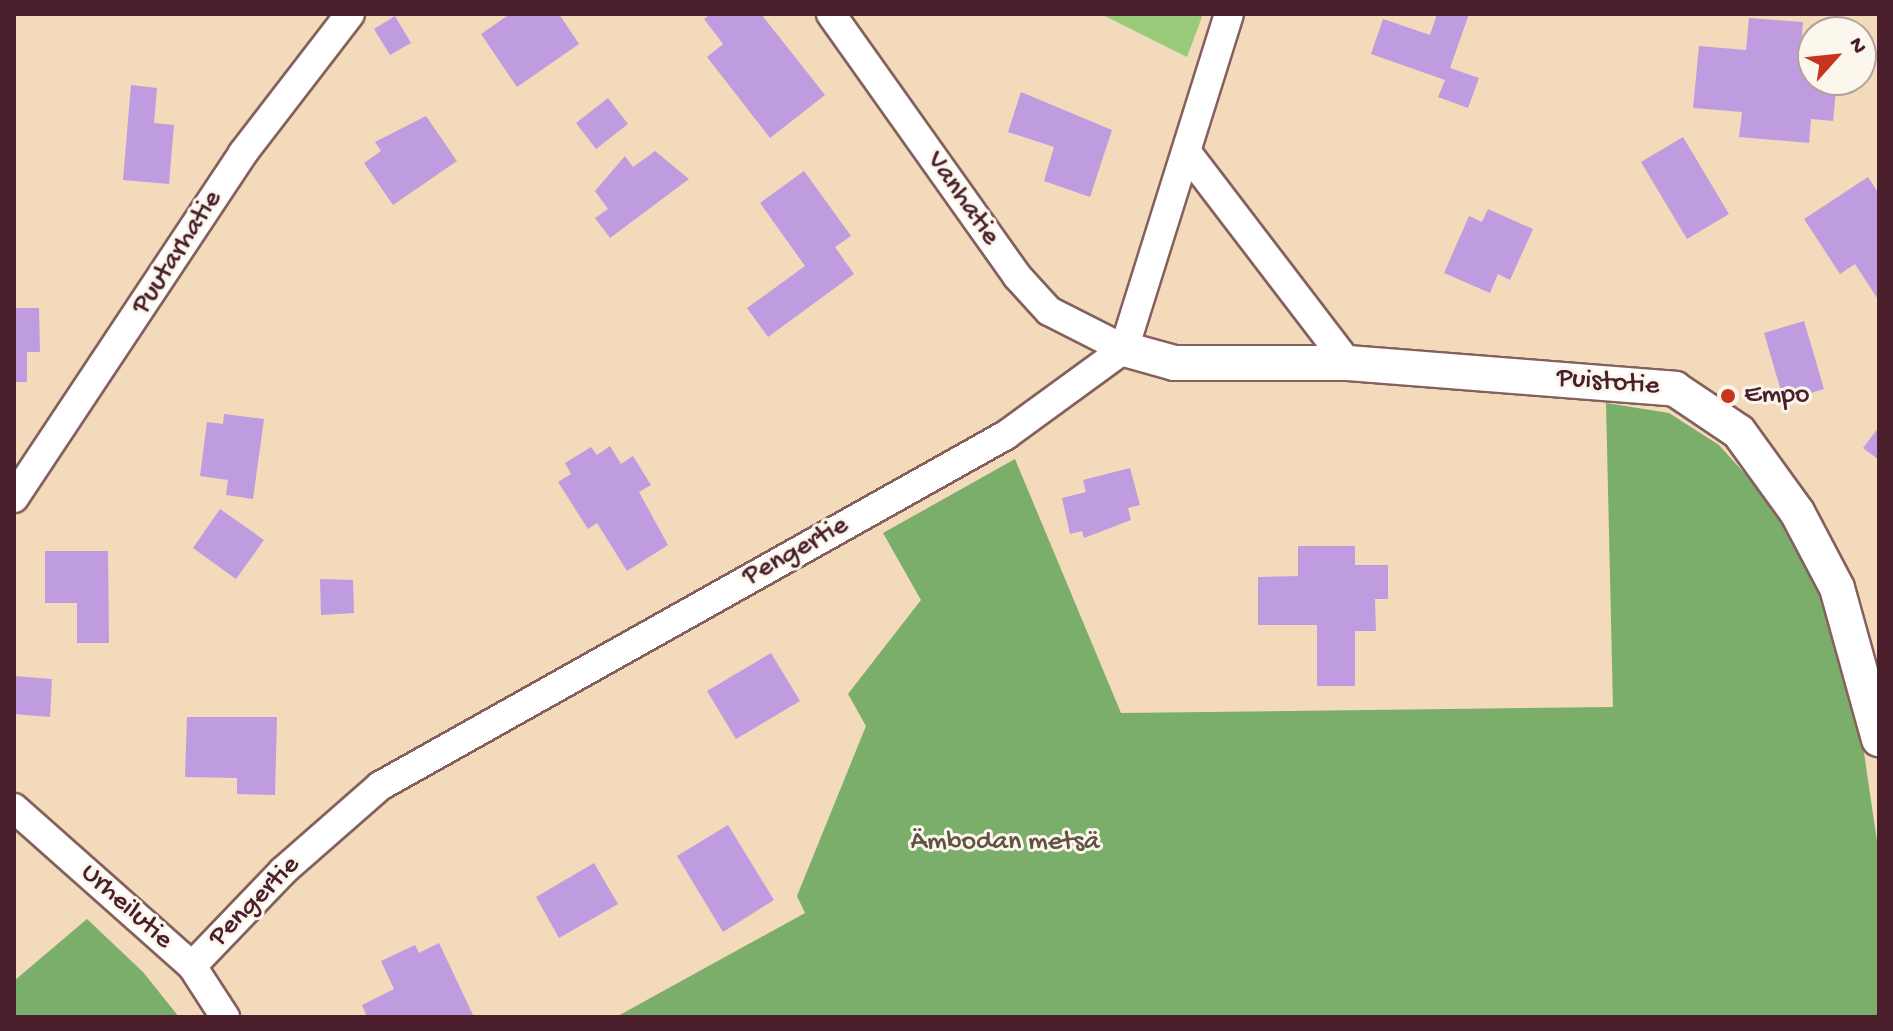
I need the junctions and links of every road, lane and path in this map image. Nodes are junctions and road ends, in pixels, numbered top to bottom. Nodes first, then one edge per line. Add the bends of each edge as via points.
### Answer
1 (350, 14) edge
2 (831, 14) edge
3 (1229, 14) edge
4 (1188, 154) junction
5 (1124, 349) junction
6 (1348, 363) junction
7 (14, 498) edge
8 (1879, 739) edge
9 (14, 808) edge
10 (192, 966) junction
11 (225, 1017) edge

1 - 7 street, Puutarhatie via 243,153
2 - 5 street, Vanhatie via 1017,276 1049,311
3 - 4 street
4 - 5 street
4 - 6 street
5 - 6 street, Puistotie via 1174,363
5 - 10 street, Pengertie via 1006,435 380,786 283,871
6 - 8 street, Puistotie via 1675,389 1739,432 1797,512 1837,588
9 - 10 street, Urheilutie
10 - 11 street, Urheilutie

